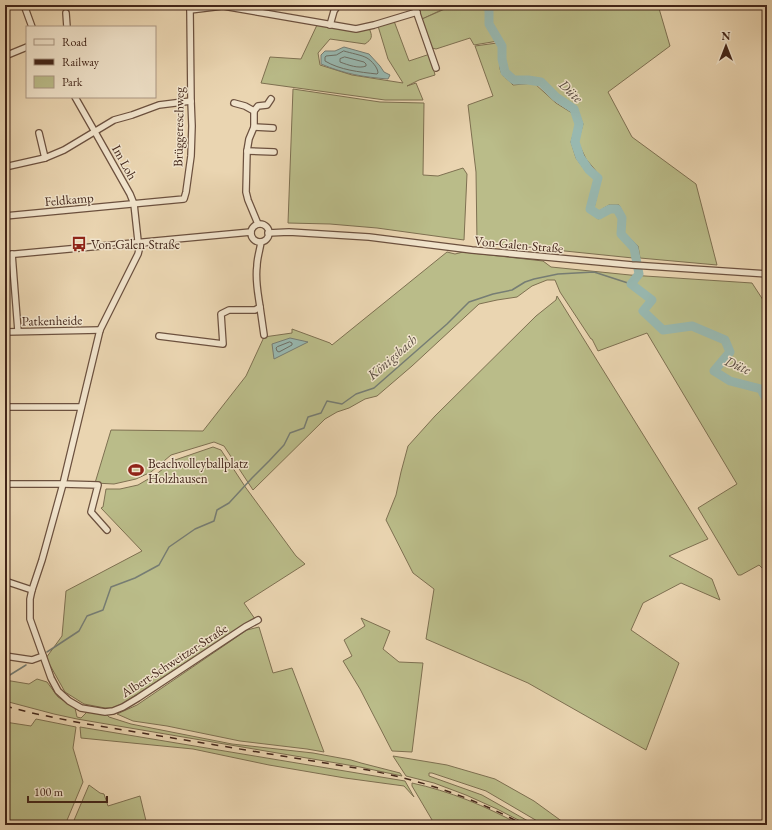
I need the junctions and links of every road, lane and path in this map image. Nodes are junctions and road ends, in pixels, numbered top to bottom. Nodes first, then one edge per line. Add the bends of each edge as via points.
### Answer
1 (24, 5) edge
2 (259, 5) edge
3 (338, 5) edge
4 (414, 5) edge
5 (190, 7) edge
6 (259, 12) junction
7 (417, 12) junction
8 (66, 13) dead end
9 (330, 25) junction
10 (32, 26) edge
11 (67, 26) edge
12 (26, 47) edge
13 (5, 56) edge
14 (436, 68) dead end
15 (76, 98) edge
16 (271, 99) dead end
17 (191, 101) junction
18 (234, 103) dead end
19 (254, 111) junction
20 (254, 127) junction
21 (273, 128) dead end
22 (95, 132) junction
23 (39, 133) dead end
24 (248, 151) junction
25 (274, 152) dead end
26 (45, 158) junction
27 (5, 167) edge
28 (134, 204) junction
29 (5, 216) edge
30 (258, 224) junction
31 (251, 232) junction
32 (268, 233) junction
33 (261, 242) junction
34 (138, 243) junction
35 (12, 254) junction
36 (5, 255) edge
37 (767, 274) edge
38 (260, 307) junction
39 (100, 330) junction
40 (18, 331) junction
41 (5, 332) edge
42 (264, 335) dead end
43 (159, 336) dead end
44 (5, 407) edge
45 (81, 407) junction
46 (5, 484) edge
47 (63, 484) junction
48 (107, 530) dead end
49 (5, 581) edge
50 (32, 590) junction
51 (258, 620) dead end
52 (5, 656) edge
53 (43, 656) junction

1 - 10 street
2 - 6 street
3 - 9 street
4 - 7 street
5 - 6 street via 223,6
5 - 17 street, Brüggereschweg
6 - 9 street
7 - 9 street via 356,29
7 - 14 street
8 - 11 street
12 - 13 street
15 - 22 street, Im Loh
16 - 19 street via 266,105 258,106
17 - 22 street via 159,105 114,120
17 - 28 street, Brüggereschweg via 191,156 184,199
18 - 19 street
19 - 20 street
20 - 21 street
20 - 24 street
22 - 26 street
22 - 28 street, Im Loh
23 - 26 street
24 - 25 street
24 - 30 street via 246,192
26 - 27 street
28 - 29 street, Feldkamp
28 - 34 street, Im Loh
30 - 31 street
30 - 32 street via 266,227
31 - 33 street via 252,237
31 - 34 street
32 - 33 street
32 - 37 street, Von-Galen-Straße via 369,237 632,266
33 - 38 street via 256,266
34 - 35 street
34 - 39 street, Albert-Schweitzer-Straße via 138,254
35 - 36 street
35 - 40 street
38 - 42 street
38 - 43 street via 255,310 228,310 221,314 223,344
39 - 40 street, Patkenheide
39 - 45 street, Albert-Schweitzer-Straße
40 - 41 street, Patkenheide
44 - 45 street
45 - 47 street, Albert-Schweitzer-Straße
46 - 47 street
47 - 48 street via 98,485 91,512
47 - 50 street, Albert-Schweitzer-Straße
49 - 50 street
50 - 53 street, Albert-Schweitzer-Straße via 30,620
51 - 53 street, Albert-Schweitzer-Straße via 138,698 113,711 81,708 69,701 58,691
52 - 53 street via 32,660

